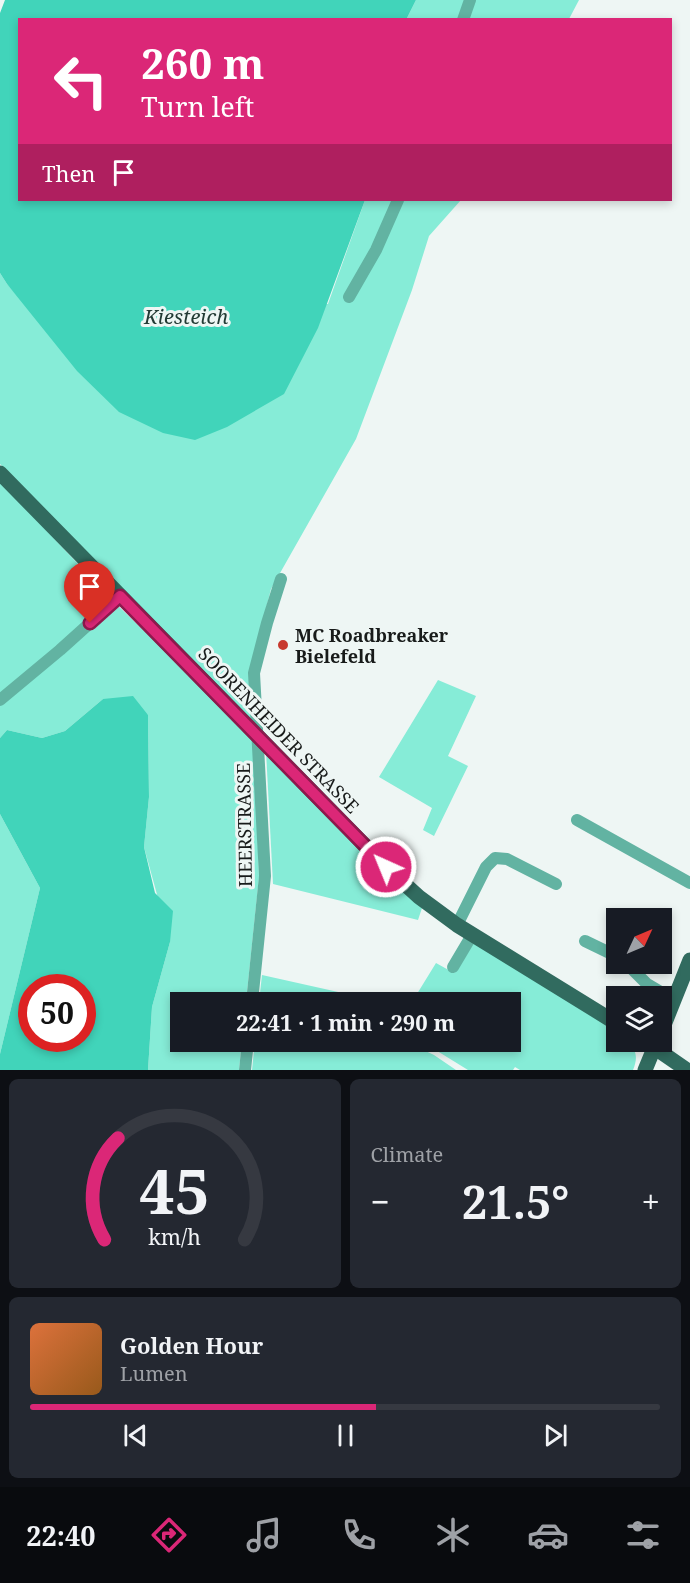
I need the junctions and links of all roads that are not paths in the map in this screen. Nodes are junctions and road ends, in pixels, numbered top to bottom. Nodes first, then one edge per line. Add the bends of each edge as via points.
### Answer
1 (470, 0) edge
2 (464, 18) edge
3 (398, 201) edge
4 (349, 297) dead end
5 (0, 473) edge
6 (281, 579) dead end
7 (120, 596) junction
8 (0, 700) edge
9 (259, 736) junction
10 (577, 820) dead end
11 (690, 883) edge
12 (556, 884) dead end
13 (457, 925) junction
14 (472, 935) junction
15 (585, 941) dead end
16 (606, 951) edge
17 (690, 960) edge
18 (453, 967) dead end
19 (637, 974) edge
20 (253, 992) edge
21 (674, 1000) junction
22 (672, 1005) edge
23 (606, 1017) edge
24 (247, 1052) edge
25 (650, 1052) edge
26 (664, 1052) edge
27 (245, 1070) edge
28 (645, 1070) edge
29 (687, 1070) edge

1 - 2 street
3 - 4 street
5 - 7 main road, SOORENHEIDER STRASSE
6 - 9 street, HEERSTRASSE via 254,673
7 - 8 street
7 - 9 main road, SOORENHEIDER STRASSE
9 - 13 main road, SOORENHEIDER STRASSE via 386,867
9 - 20 street, HEERSTRASSE via 265,876
10 - 11 street
12 - 13 street via 507,859 495,858 486,867
13 - 14 main road, SOORENHEIDER STRASSE
14 - 18 street
14 - 23 main road, SOORENHEIDER STRASSE
15 - 16 street
17 - 21 main road
19 - 21 street
21 - 22 main road
24 - 27 street
25 - 28 main road
26 - 29 main road

